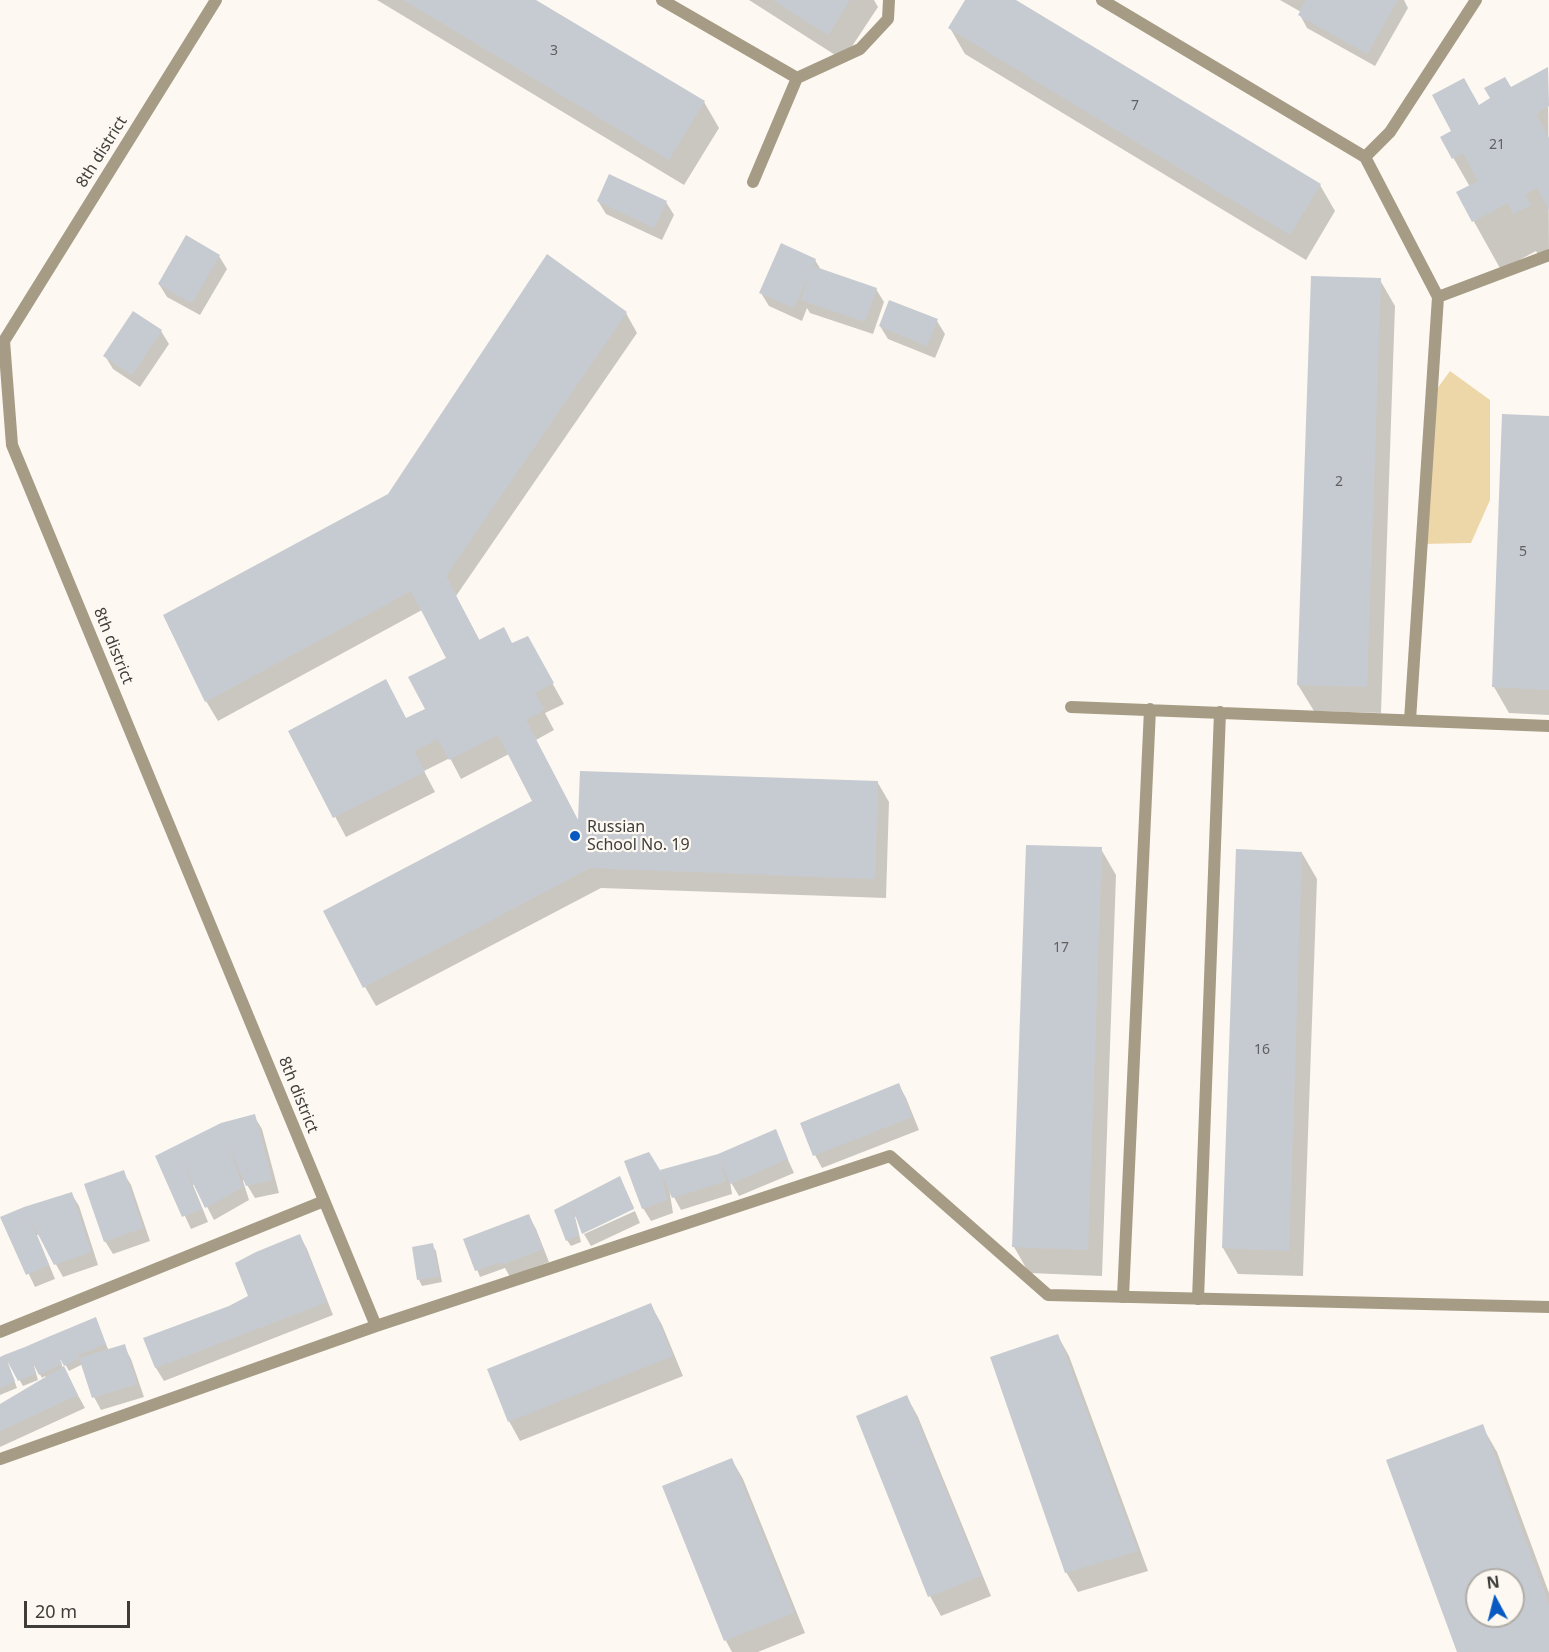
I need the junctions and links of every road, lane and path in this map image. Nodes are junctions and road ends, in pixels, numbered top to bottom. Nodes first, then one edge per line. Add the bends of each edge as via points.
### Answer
1 (216, 0) edge
2 (662, 0) edge
3 (889, 0) edge
4 (1102, 0) edge
5 (1476, 0) edge
6 (796, 78) junction
7 (1365, 157) junction
8 (753, 182) dead end
9 (1549, 255) edge
10 (1438, 297) junction
11 (1071, 707) dead end
12 (1150, 709) junction
13 (1220, 712) junction
14 (1410, 720) junction
15 (1549, 726) edge
16 (324, 1201) junction
17 (1123, 1297) junction
18 (1198, 1299) junction
19 (1549, 1307) edge
20 (376, 1326) junction
21 (0, 1332) edge
22 (0, 1459) edge

1 - 16 street, 8th district via 4,341 12,444
2 - 6 street
3 - 6 street via 888,19 860,49
4 - 7 street
5 - 7 street via 1390,132
6 - 8 street
7 - 10 street
9 - 10 street
10 - 14 street
11 - 12 street
12 - 13 street
12 - 17 street
13 - 14 street
13 - 18 street
14 - 15 street
16 - 20 street, 8th district
16 - 21 street
17 - 18 street
17 - 20 street via 1048,1295 890,1156
18 - 19 street
20 - 22 street

